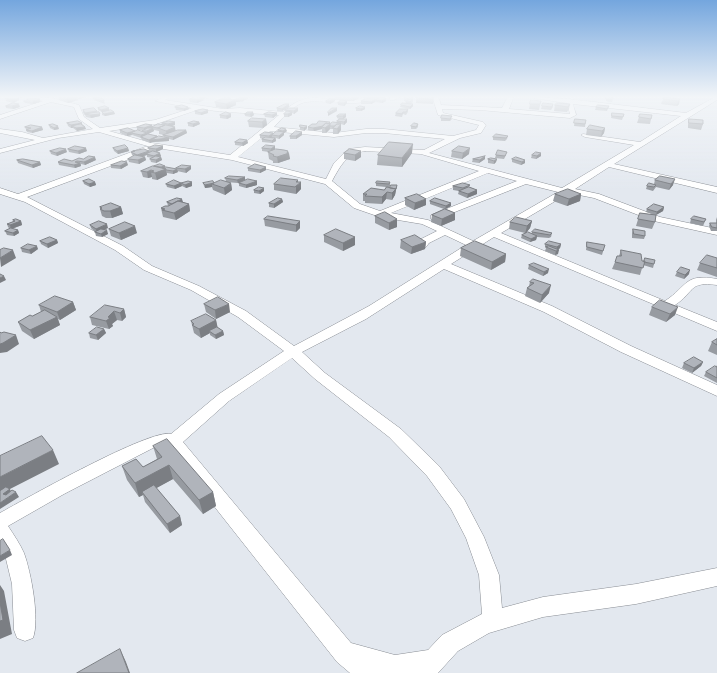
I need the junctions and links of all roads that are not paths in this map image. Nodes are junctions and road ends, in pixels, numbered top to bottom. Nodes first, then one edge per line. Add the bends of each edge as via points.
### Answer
1 (95, 127) edge
2 (117, 127) edge
3 (481, 127) edge
4 (666, 127) edge
5 (268, 129) joint
6 (99, 130) junction
7 (0, 131) edge
8 (584, 135) dead end
9 (454, 138) junction
10 (44, 140) junction
11 (641, 144) junction
12 (156, 146) junction
13 (0, 152) edge
14 (425, 152) junction
15 (232, 158) junction
16 (608, 165) junction
17 (489, 170) junction
18 (526, 181) junction
19 (328, 182) junction
20 (717, 190) edge
21 (0, 191) edge
22 (564, 191) junction
23 (18, 197) junction
24 (380, 214) junction
25 (425, 222) junction
26 (445, 231) junction
27 (717, 232) edge
28 (493, 234) junction
29 (422, 245) edge
30 (474, 245) junction
31 (442, 264) junction
32 (717, 282) edge
33 (667, 306) junction
34 (717, 327) edge
35 (294, 352) junction
36 (717, 391) edge
37 (173, 440) junction
38 (0, 522) edge
39 (0, 529) edge
40 (717, 577) edge
41 (493, 622) junction
42 (25, 630) dead end
43 (345, 654) junction
44 (428, 667) edge
45 (367, 673) edge

1 - 6 street
2 - 6 street
3 - 9 street via 479,132
4 - 11 street
5 - 9 street via 334,135 384,130
5 - 15 street
6 - 10 street
6 - 12 street
7 - 10 street
8 - 11 street
9 - 14 street
10 - 13 street
11 - 16 street
12 - 15 street
12 - 23 street
14 - 17 street via 428,156
14 - 19 street via 365,149 351,151 338,165
15 - 19 street
16 - 20 street
16 - 22 street
17 - 18 street
17 - 24 street
18 - 22 street
18 - 25 street
19 - 24 street via 358,206
21 - 23 street
22 - 27 street via 596,196 657,219
22 - 28 street
23 - 35 street via 119,248 148,268 222,302
24 - 25 street
25 - 26 street
26 - 29 street
26 - 30 street
28 - 30 street
28 - 33 street
30 - 31 street
31 - 35 street via 372,310
31 - 36 street via 548,309
32 - 33 street via 701,279 694,281 678,300
33 - 34 street
35 - 37 street via 226,394
35 - 41 street via 350,400 395,433 433,471 458,504 475,537 488,575
37 - 38 street via 166,438 147,444
37 - 43 street
39 - 42 street via 14,553 22,584
40 - 41 street via 636,594 543,607
41 - 44 street via 484,624 450,643
43 - 44 street via 395,666
43 - 45 street

